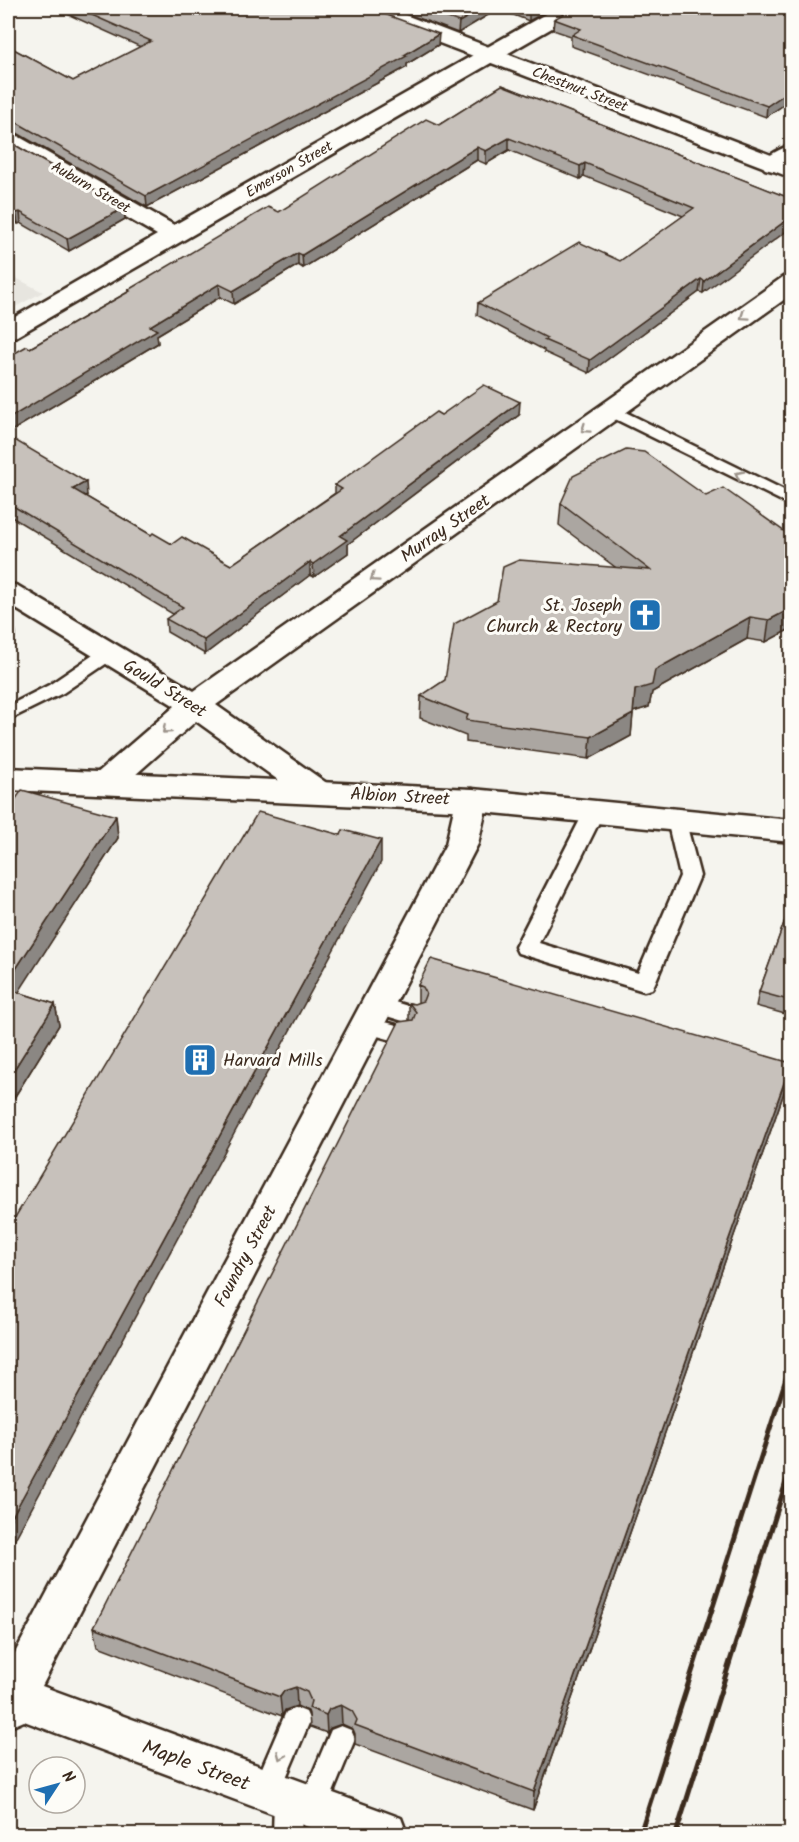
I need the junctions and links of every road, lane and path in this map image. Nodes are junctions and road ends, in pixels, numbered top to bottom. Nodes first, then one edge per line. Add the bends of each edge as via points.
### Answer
1 (369, 8) edge
2 (570, 8) edge
3 (489, 54) junction
4 (8, 140) edge
5 (785, 162) edge
6 (174, 235) junction
7 (792, 282) edge
8 (8, 331) edge
9 (611, 410) junction
10 (792, 501) edge
11 (8, 592) edge
12 (109, 652) junction
13 (195, 705) junction
14 (8, 714) edge
15 (8, 779) edge
16 (106, 783) junction
17 (317, 792) junction
18 (472, 800) junction
19 (594, 812) junction
20 (678, 820) junction
21 (792, 831) edge
22 (372, 1015) junction
23 (408, 1026) edge
24 (9, 1699) edge
25 (296, 1721) edge
26 (342, 1739) edge
27 (289, 1808) edge
28 (385, 1834) edge

1 - 3 street, Chestnut Street
2 - 3 street, Emerson Street
3 - 5 street, Chestnut Street
3 - 6 street, Emerson Street
4 - 6 street, Auburn Street
6 - 8 street, Emerson Street
7 -> 9 street, Murray Street
10 -> 9 lane
9 -> 13 street, Murray Street
11 - 12 street, Gould Street
12 - 13 street, Gould Street
12 - 14 lane via 56,689
13 -> 16 street, Murray Street
13 - 17 street, Gould Street
15 - 16 street, Albion Street
16 - 17 street, Albion Street
17 - 18 street, Albion Street
18 - 19 street, Albion Street
18 - 22 street, Foundry Street via 462,844
19 - 20 street, Albion Street
19 - 20 lane via 526,947 644,983 690,876
20 - 21 street, Albion Street
22 - 23 lane
22 - 24 street, Foundry Street
24 - 27 street, Maple Street
25 -> 27 lane
26 - 27 lane
27 - 28 street, Maple Street

